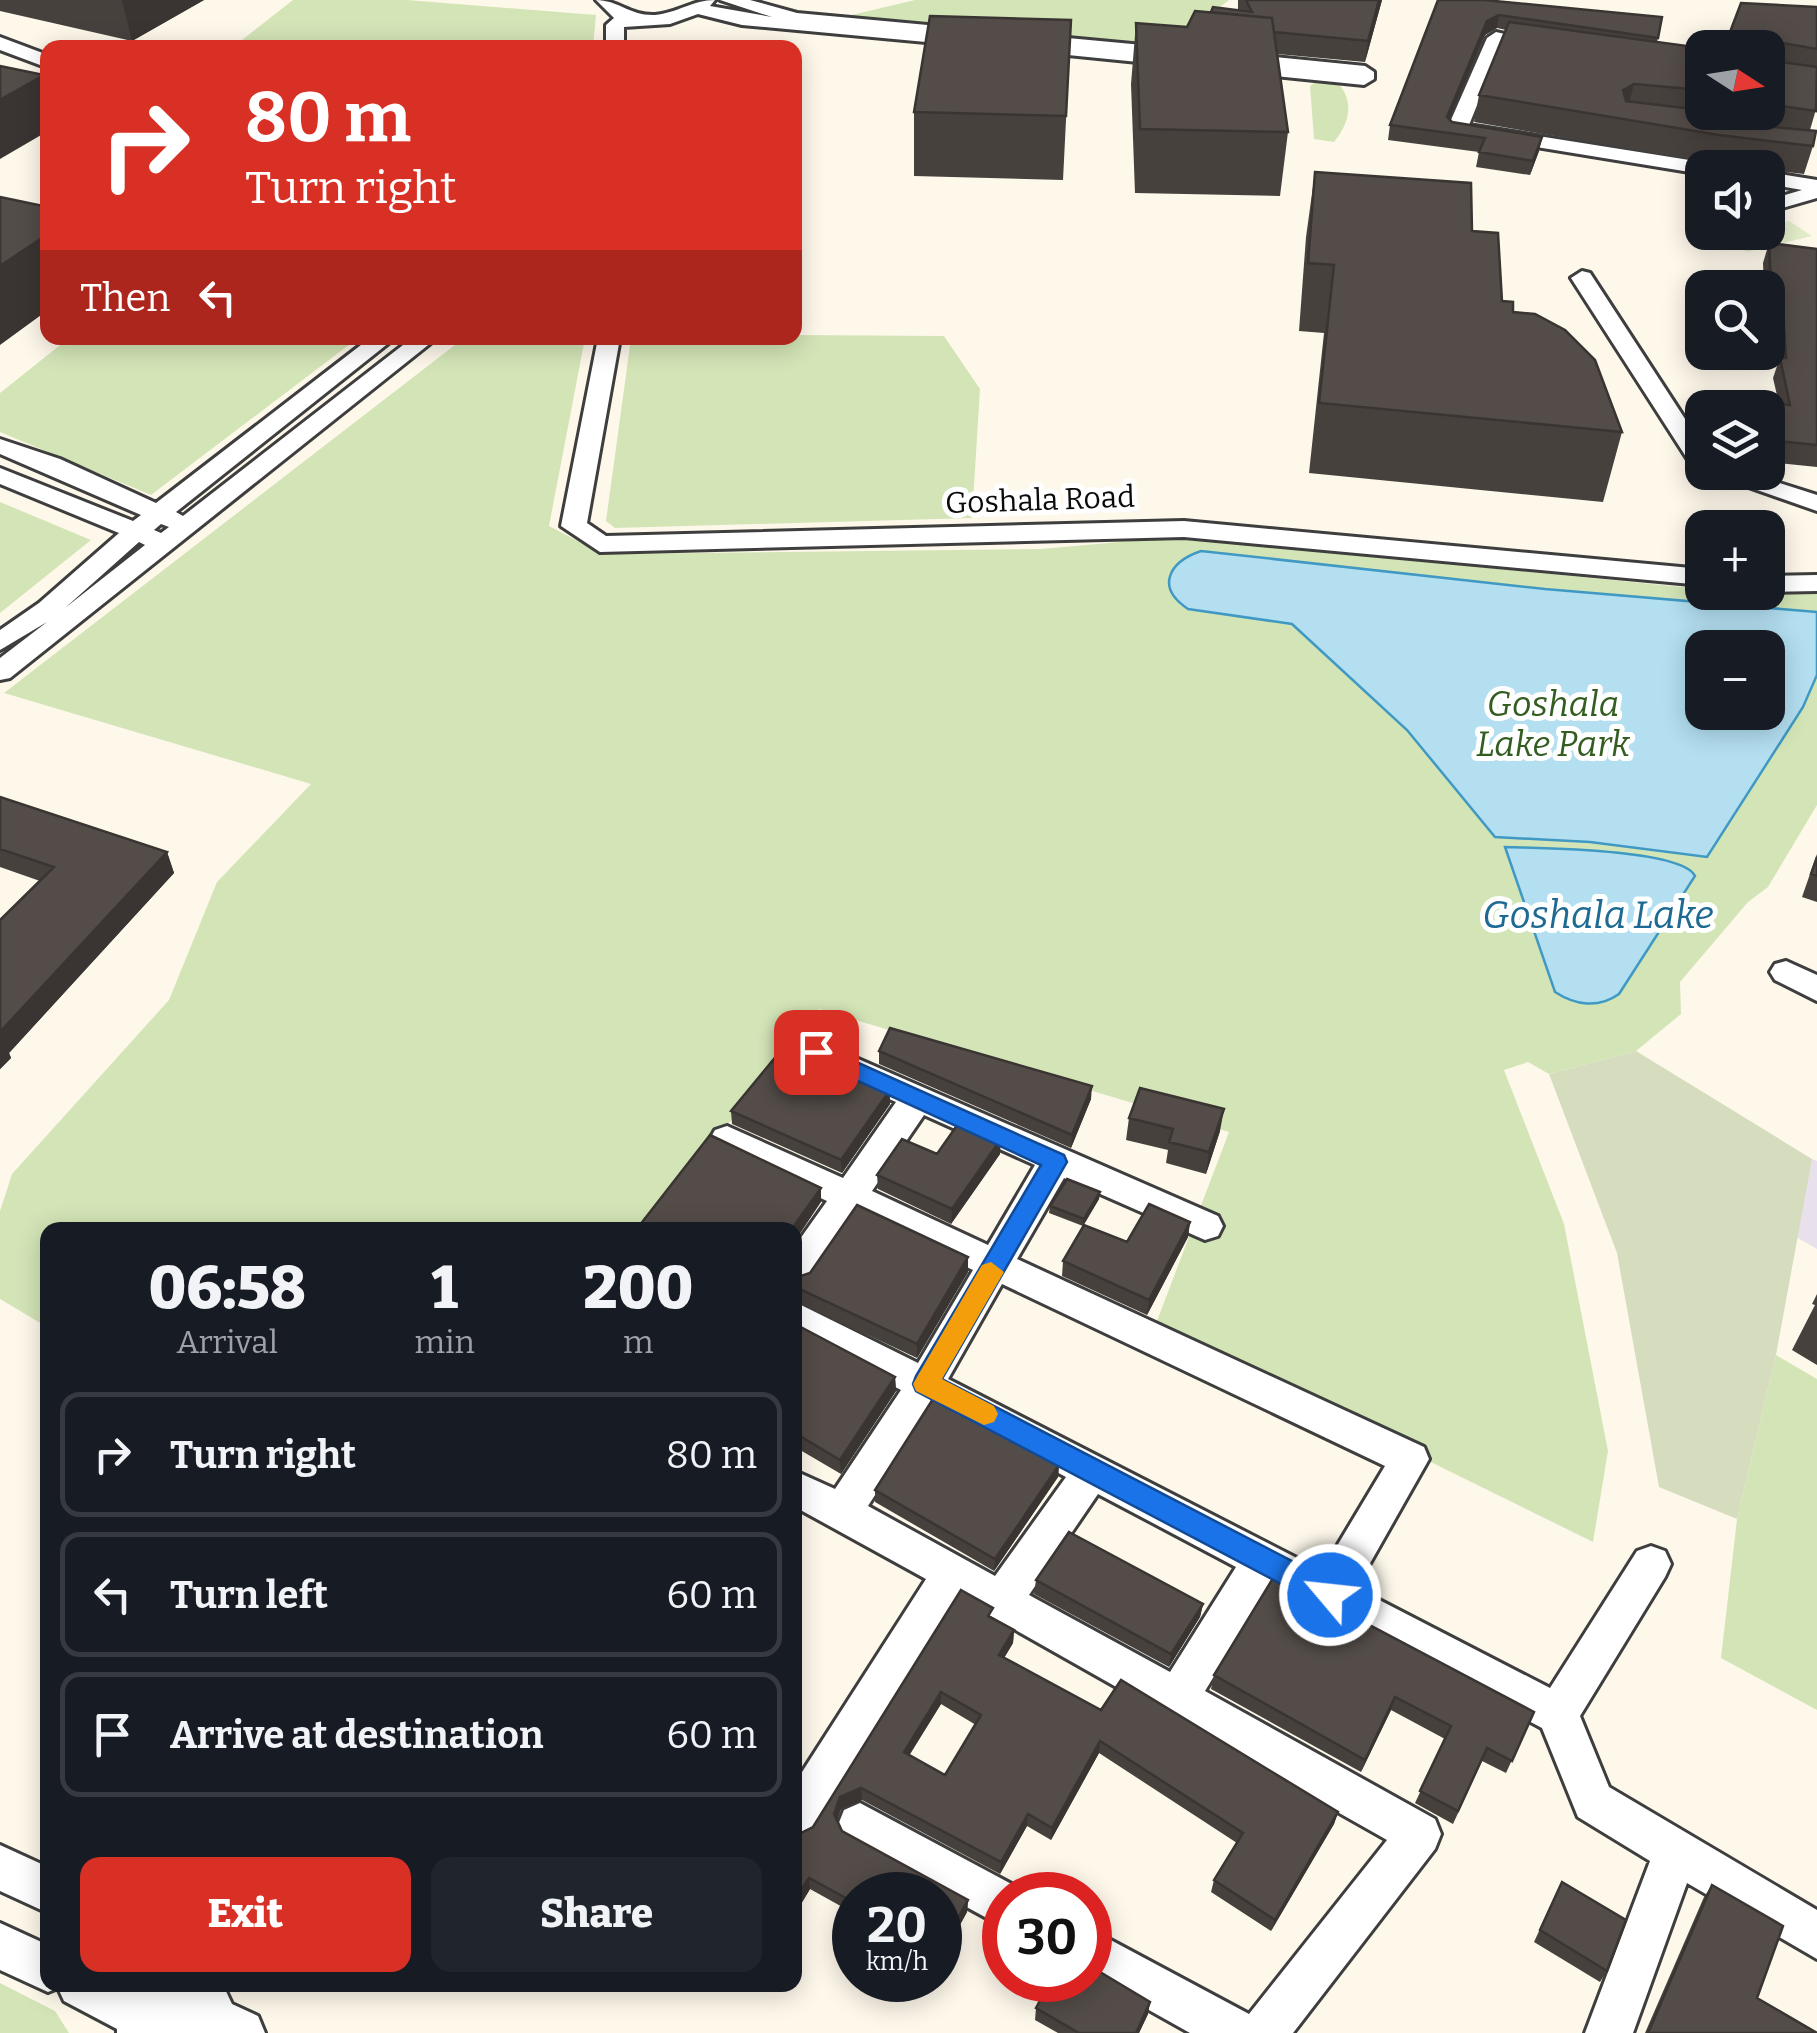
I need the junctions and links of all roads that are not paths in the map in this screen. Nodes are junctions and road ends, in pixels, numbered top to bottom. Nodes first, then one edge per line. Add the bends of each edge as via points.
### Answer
1 (605, 0) edge
2 (729, 0) edge
3 (702, 4) edge
4 (1501, 12) edge
5 (629, 17) junction
6 (670, 18) junction
7 (0, 35) edge
8 (1496, 38) junction
9 (663, 39) dead end
10 (615, 40) edge
11 (1000, 40) junction
12 (0, 43) edge
13 (40, 48) edge
14 (1568, 48) edge
15 (40, 59) edge
16 (1364, 75) dead end
17 (1685, 165) edge
18 (1785, 182) edge
19 (1817, 189) edge
20 (1785, 200) edge
21 (1582, 278) dead end
22 (375, 345) edge
23 (417, 345) edge
24 (608, 345) edge
25 (1685, 437) edge
26 (0, 446) edge
27 (0, 475) edge
28 (1775, 490) edge
29 (1817, 503) edge
30 (159, 513) junction
31 (136, 531) junction
32 (176, 537) junction
33 (1685, 575) edge
34 (1817, 583) edge
35 (1785, 584) edge
36 (0, 642) edge
37 (0, 672) edge
38 (1786, 972) dead end
39 (1817, 990) edge
40 (816, 1052) edge
41 (917, 1098) junction
42 (727, 1139) edge
43 (1055, 1162) junction
44 (852, 1198) junction
45 (1205, 1226) dead end
46 (996, 1265) junction
47 (802, 1266) edge
48 (802, 1321) edge
49 (926, 1384) junction
50 (1092, 1471) junction
51 (802, 1492) edge
52 (842, 1512) junction
53 (1263, 1560) junction
54 (1651, 1564) dead end
55 (952, 1574) junction
56 (1330, 1595) junction
57 (1001, 1602) junction
58 (1177, 1698) junction
59 (1558, 1714) junction
60 (802, 1811) edge
61 (860, 1825) dead end
62 (1675, 1855) junction
63 (0, 1867) edge
64 (40, 1886) edge
65 (982, 1892) edge
66 (1817, 1936) edge
67 (0, 1946) edge
68 (1112, 1964) edge
69 (40, 1965) edge
70 (99, 1992) edge
71 (152, 2012) edge
72 (218, 2013) edge
73 (1236, 2033) edge
74 (1264, 2033) edge
75 (1608, 2033) edge

1 - 5 street
2 - 11 street via 796,18
3 - 6 street
3 - 11 street via 758,22
4 - 8 street
5 - 6 street
5 - 10 street via 616,25
6 - 9 street
7 - 13 street
8 - 14 street
8 - 17 street via 1457,129
11 - 16 street
12 - 15 street
18 - 19 street
19 - 20 street
21 - 25 street
22 - 30 street
23 - 32 street
24 - 33 street, Goshala Road via 574,526 600,544 1184,528
26 - 30 street
27 - 31 street
28 - 29 street
30 - 31 street
30 - 32 street
31 - 32 street
31 - 36 street
32 - 37 street
34 - 35 street
38 - 39 street
40 - 41 street
41 - 43 street
41 - 44 street
42 - 44 street
43 - 45 street
43 - 46 street
44 - 46 street
44 - 47 street
46 - 49 street
46 - 56 street via 1410,1459
48 - 49 street
49 - 50 street
49 - 52 street
50 - 53 street
50 - 57 street
51 - 52 street
52 - 55 street
53 - 56 street
53 - 58 street
54 - 59 street
55 - 57 street
55 - 60 street
56 - 59 street
57 - 58 street
58 - 74 street via 1420,1834
59 - 62 street via 1592,1802
61 - 65 street
62 - 66 street
62 - 75 street
63 - 64 street
67 - 69 street
68 - 73 street
70 - 71 street
71 - 72 street

